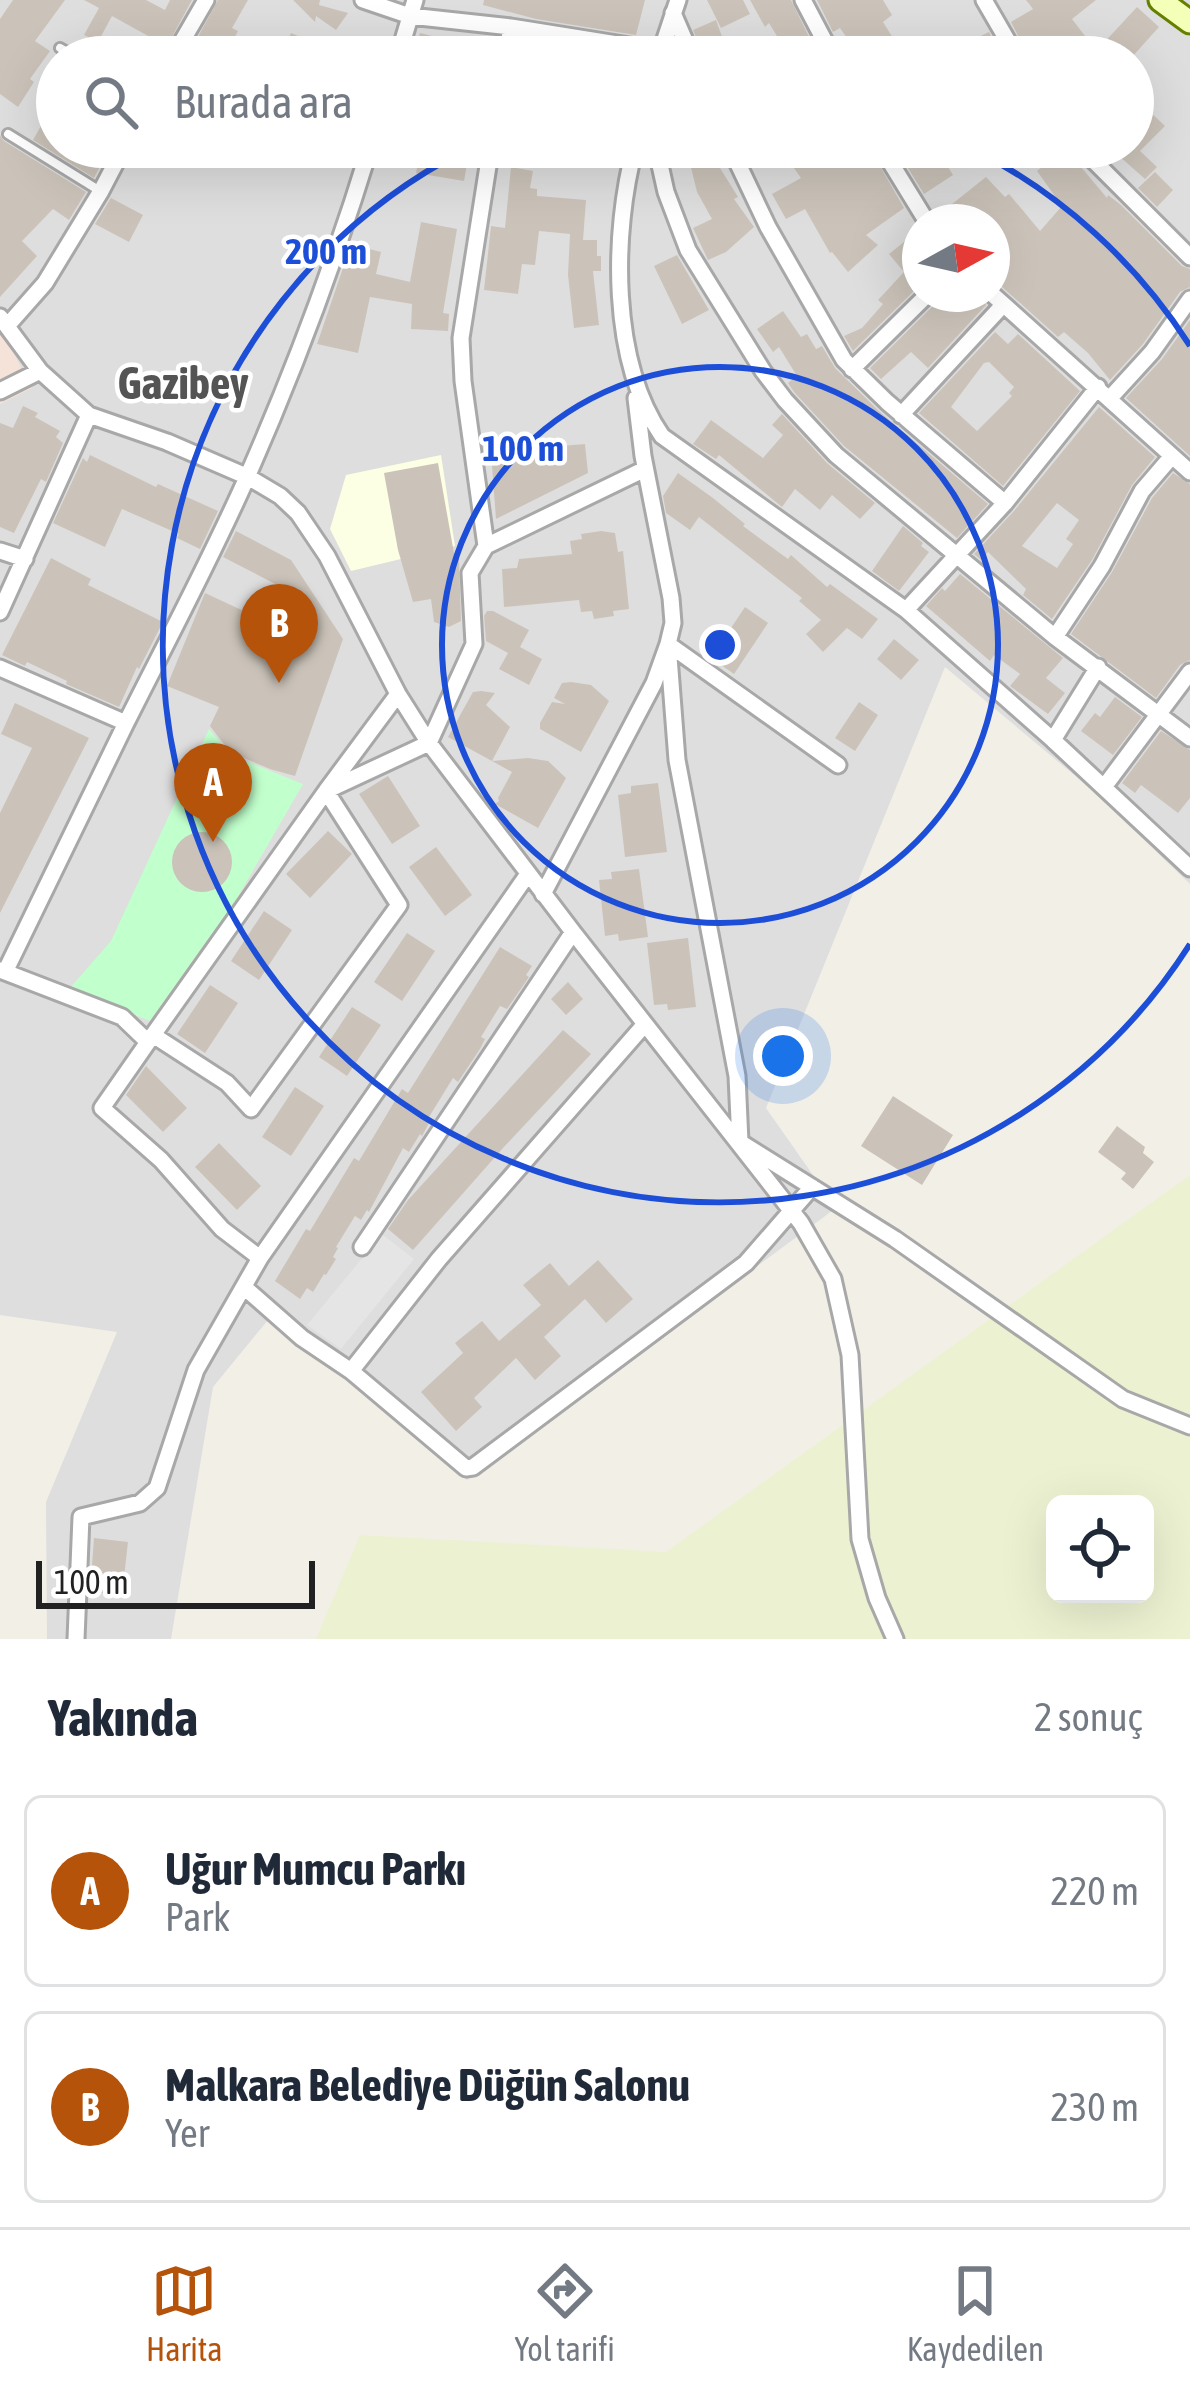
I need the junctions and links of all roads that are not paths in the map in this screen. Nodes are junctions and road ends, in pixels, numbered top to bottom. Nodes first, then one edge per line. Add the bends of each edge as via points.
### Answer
1 (206, 0) edge
2 (363, 0) edge
3 (802, 0) edge
4 (984, 0) edge
5 (676, 6) edge
6 (412, 8) edge
7 (511, 27) junction
8 (185, 36) edge
9 (510, 36) edge
10 (561, 36) edge
11 (666, 36) edge
12 (685, 36) edge
13 (822, 36) edge
14 (1005, 36) edge
15 (8, 134) dead end
16 (36, 151) edge
17 (63, 168) edge
18 (113, 168) edge
19 (363, 168) edge
20 (488, 168) edge
21 (630, 168) edge
22 (661, 168) edge
23 (740, 168) edge
24 (894, 168) edge
25 (1101, 168) edge
26 (101, 191) junction
27 (916, 204) edge
28 (1190, 257) edge
29 (1190, 299) edge
30 (1010, 311) edge
31 (911, 312) edge
32 (987, 312) edge
33 (3, 321) edge
34 (632, 359) junction
35 (852, 369) junction
36 (40, 370) junction
37 (0, 392) edge
38 (1104, 393) junction
39 (89, 415) junction
40 (902, 415) junction
41 (1172, 456) junction
42 (645, 469) junction
43 (1190, 472) edge
44 (248, 477) junction
45 (1005, 503) junction
46 (486, 546) junction
47 (0, 551) edge
48 (957, 554) junction
49 (25, 559) junction
50 (907, 610) junction
51 (0, 612) edge
52 (1054, 637) junction
53 (668, 644) junction
54 (1098, 667) junction
55 (0, 668) edge
56 (1190, 672) edge
57 (398, 694) junction
58 (1156, 715) junction
59 (126, 723) junction
60 (1190, 738) edge
61 (1053, 740) junction
62 (429, 743) junction
63 (838, 765) dead end
64 (1104, 787) junction
65 (326, 791) junction
66 (1190, 868) edge
67 (528, 874) junction
68 (544, 894) junction
69 (573, 932) junction
70 (3, 971) edge
71 (645, 1024) junction
72 (151, 1039) junction
73 (740, 1142) junction
74 (812, 1187) junction
75 (791, 1209) junction
76 (362, 1247) dead end
77 (260, 1258) junction
78 (244, 1287) junction
79 (351, 1371) junction
80 (1190, 1426) edge
81 (76, 1639) edge
82 (895, 1639) edge

1 - 8 street
2 - 6 street
3 - 13 street
4 - 14 street
5 - 11 street
5 - 12 street
6 - 7 street
7 - 9 street
7 - 10 street
15 - 16 lane
17 - 26 lane
18 - 26 street
19 - 44 street
20 - 46 street via 461,338
21 - 34 street via 620,242
22 - 48 street via 688,250 774,386 836,455
23 - 35 street
24 - 27 street
25 - 28 street
26 - 33 street via 45,283
29 - 38 street via 1151,352
30 - 38 street
31 - 35 street
32 - 40 street
33 - 36 street
34 - 42 street
34 - 50 street via 662,436
35 - 40 street
36 - 37 street
36 - 39 street
38 - 41 street
38 - 45 street
39 - 44 street
39 - 49 street
40 - 45 street
41 - 43 street
41 - 52 street via 1142,491
42 - 46 street
42 - 53 street via 671,598
44 - 57 street via 280,496 311,531
44 - 59 street
45 - 48 street
46 - 62 street via 470,573 474,644
47 - 49 street
48 - 50 street
48 - 52 street
49 - 51 street
50 - 61 street
52 - 54 street
53 - 63 street
53 - 68 street
53 - 73 street via 676,760 737,1076
54 - 58 street
54 - 61 street
55 - 59 street
56 - 58 street
57 - 62 street
57 - 65 street
58 - 60 street
58 - 64 street
59 - 70 street
61 - 64 street
62 - 65 street
62 - 67 street
64 - 66 street
65 - 72 street
65 - 72 street via 399,905 251,1108 226,1083
67 - 68 street
67 - 77 street
68 - 69 street
69 - 71 street
69 - 76 street
70 - 72 street via 122,1017
71 - 73 street
71 - 79 street
72 - 77 street via 103,1108
73 - 74 street
73 - 75 street
74 - 75 street
74 - 80 street via 1123,1399
75 - 79 street via 746,1263 473,1467
75 - 82 street via 833,1279 850,1354 860,1539
77 - 78 street
78 - 79 street
78 - 81 street via 196,1370 158,1488 140,1503 81,1516

